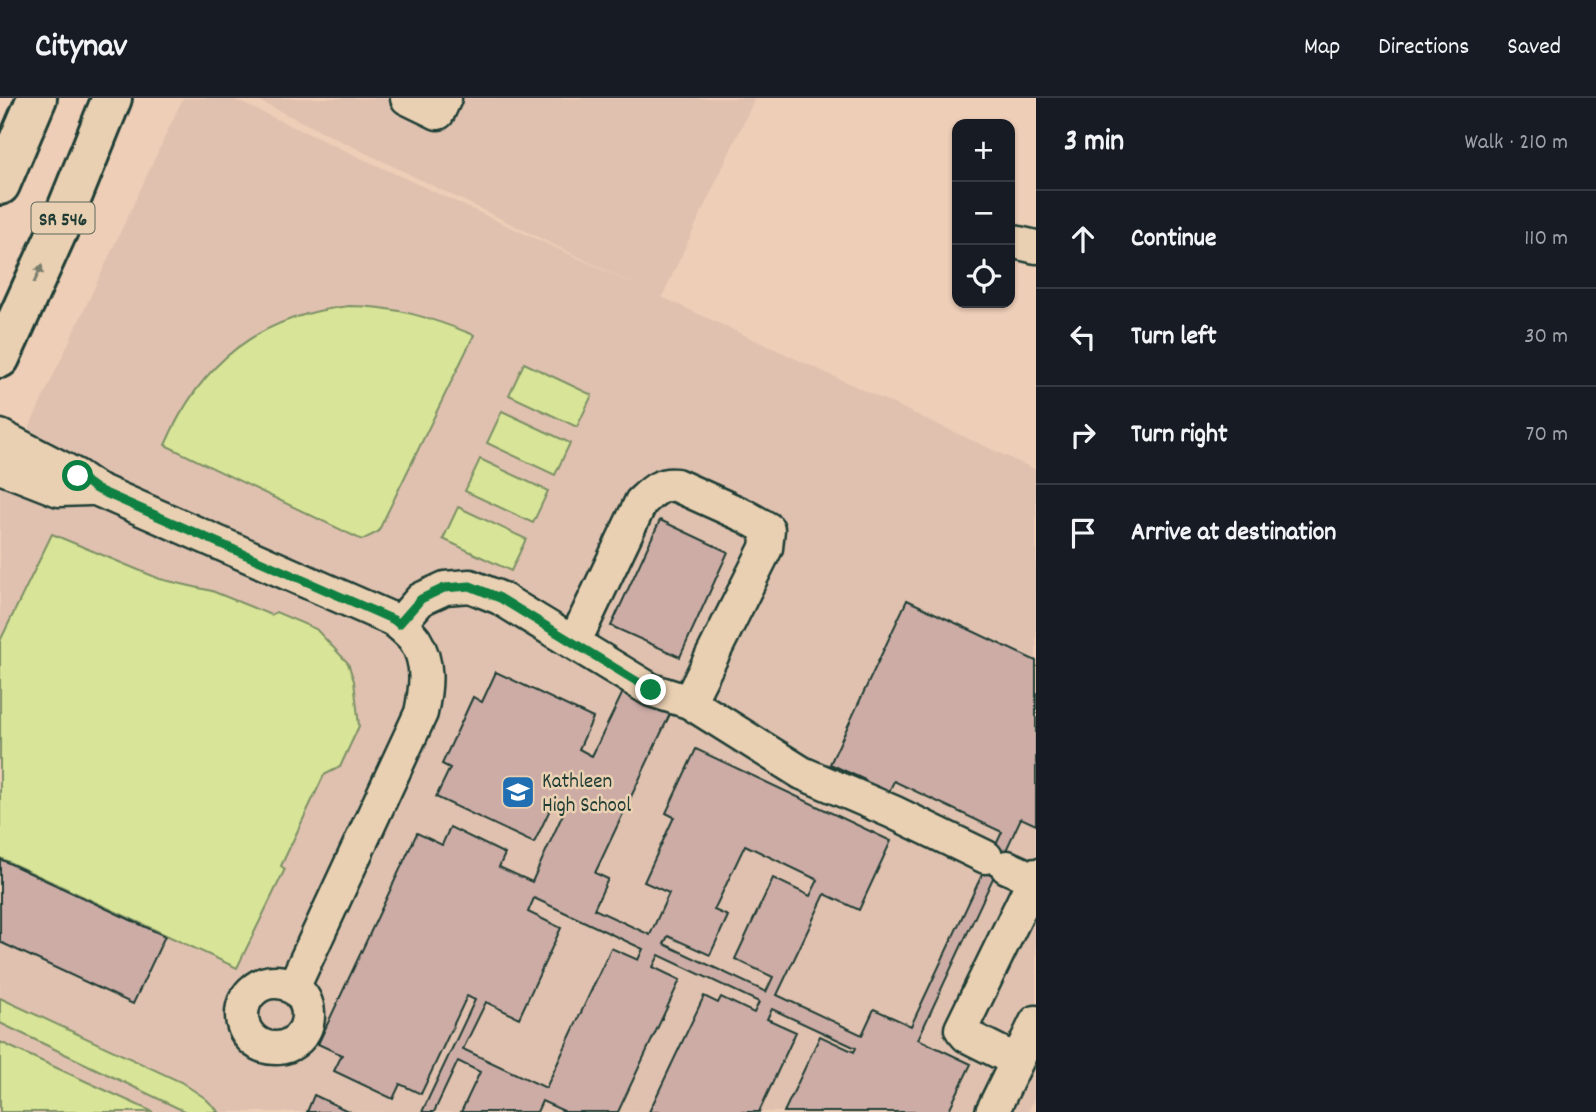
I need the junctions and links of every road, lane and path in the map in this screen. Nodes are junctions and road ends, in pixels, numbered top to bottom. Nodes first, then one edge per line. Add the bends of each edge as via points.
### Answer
1 (37, 98) edge
2 (407, 98) edge
3 (445, 98) edge
4 (110, 106) edge
5 (0, 185) edge
6 (1015, 242) edge
7 (1036, 247) edge
8 (5, 347) edge
9 (0, 436) edge
10 (0, 467) edge
11 (96, 489) junction
12 (399, 624) junction
13 (574, 643) junction
14 (690, 702) junction
15 (1020, 872) edge
16 (293, 988) dead end
17 (1036, 1022) edge
18 (1017, 1062) junction
19 (992, 1112) edge

1 - 5 main road
2 - 3 lane via 438,113
8 -> 4 main road, SR 546
6 - 7 lane
9 - 11 lane
10 - 11 lane via 59,490
11 - 12 lane
12 - 13 lane via 421,599 444,588 470,586 500,598
12 - 16 lane via 415,639 425,664 421,713
13 - 14 lane via 651,690
13 - 14 lane via 641,502 654,490 676,485 745,516 768,529 766,548
14 - 15 lane via 802,772
15 - 18 lane via 961,1029
17 - 18 lane
18 - 19 lane

